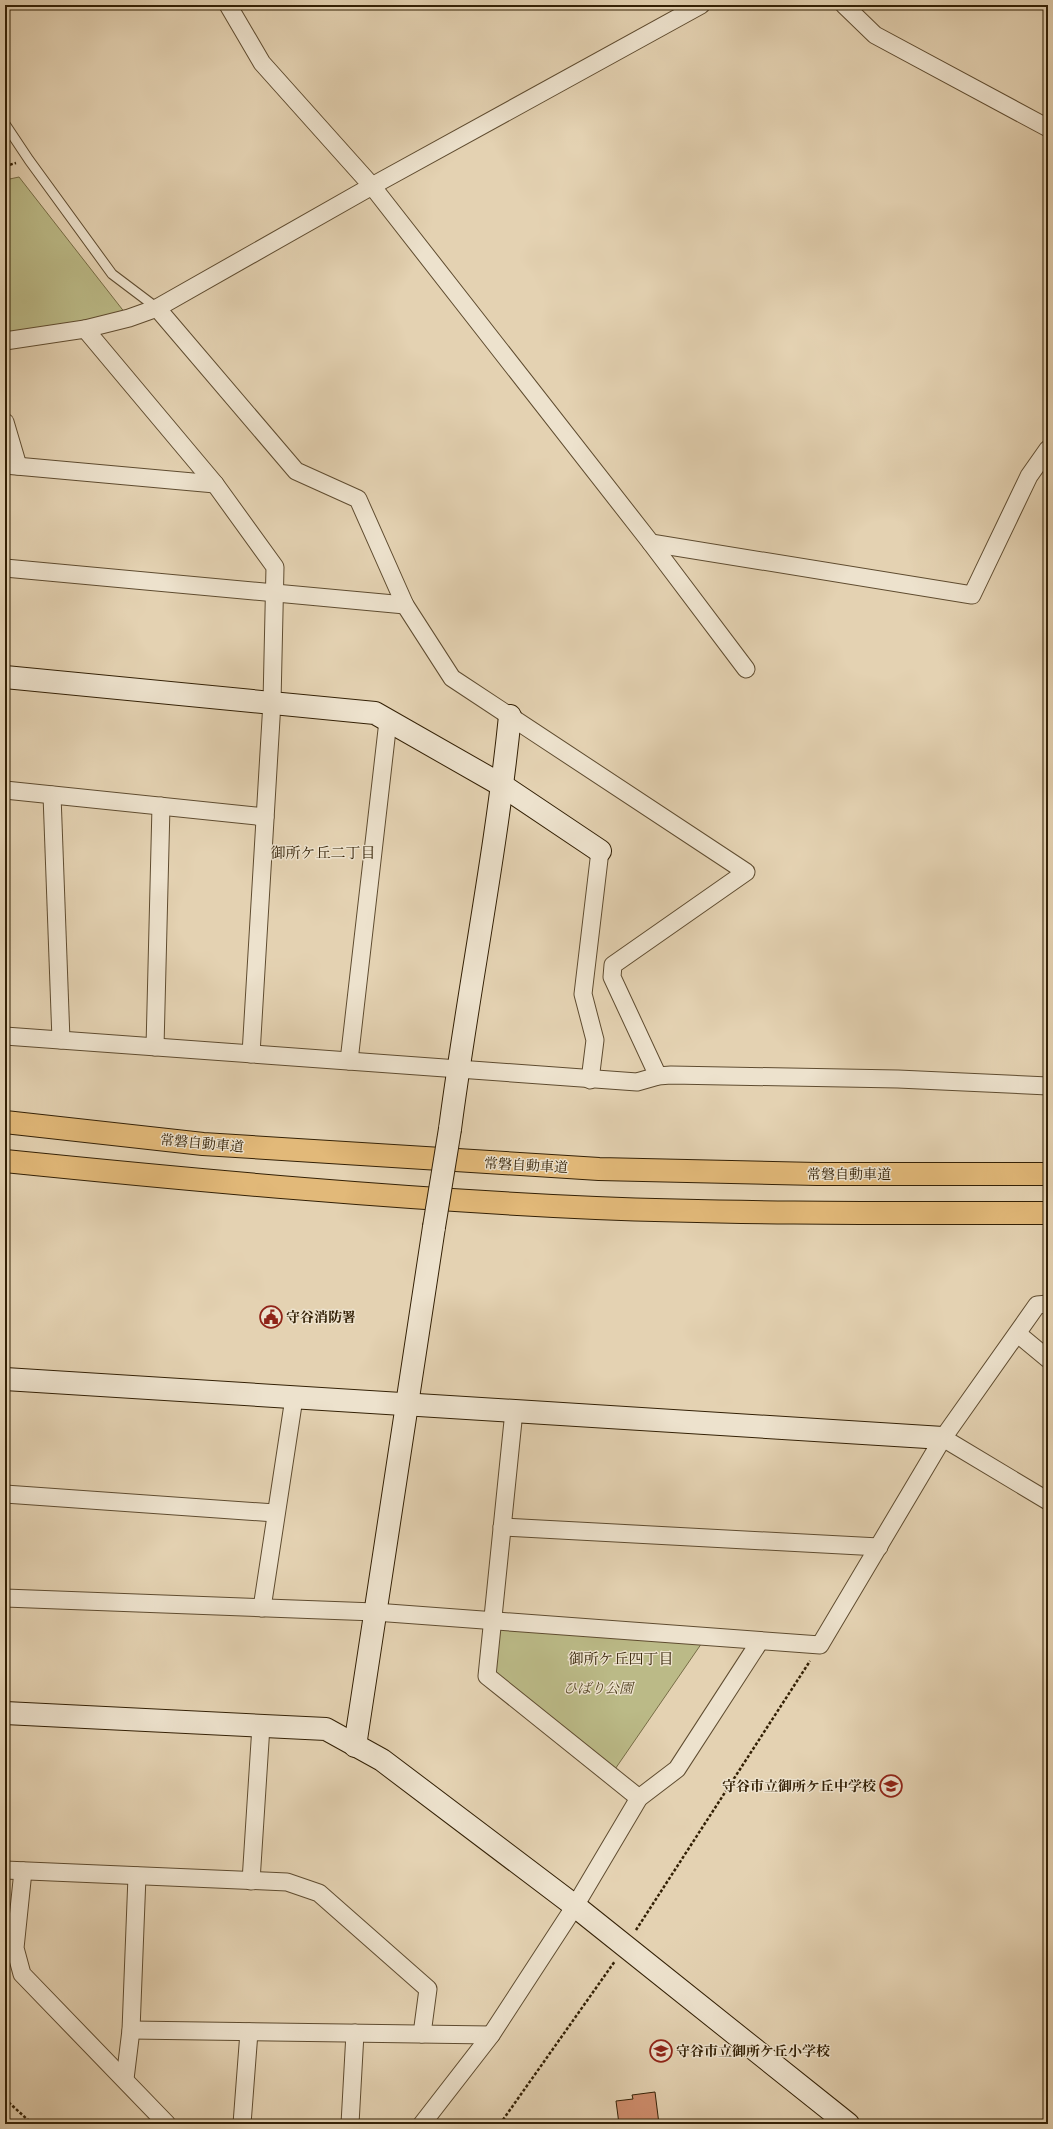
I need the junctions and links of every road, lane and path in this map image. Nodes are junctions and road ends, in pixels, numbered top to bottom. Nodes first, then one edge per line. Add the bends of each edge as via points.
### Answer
1 (228, 5) edge
2 (700, 5) edge
3 (844, 5) edge
4 (5, 124) edge
5 (1048, 128) edge
6 (372, 186) junction
7 (157, 308) junction
8 (85, 329) junction
9 (5, 341) edge
10 (5, 422) edge
11 (1048, 450) edge
12 (12, 465) edge
13 (215, 484) junction
14 (651, 543) junction
15 (5, 568) edge
16 (274, 594) junction
17 (404, 605) junction
18 (746, 669) dead end
19 (5, 677) edge
20 (272, 702) junction
21 (510, 716) junction
22 (388, 721) junction
23 (503, 786) junction
24 (5, 790) edge
25 (52, 795) junction
26 (161, 806) junction
27 (265, 817) junction
28 (600, 851) joint
29 (5, 1036) edge
30 (61, 1040) junction
31 (155, 1047) junction
32 (251, 1054) junction
33 (349, 1061) junction
34 (458, 1068) junction
35 (658, 1076) junction
36 (590, 1080) junction
37 (1048, 1086) edge
38 (5, 1122) edge
39 (5, 1160) edge
40 (1048, 1174) edge
41 (1048, 1213) edge
42 (1048, 1304) edge
43 (1018, 1334) junction
44 (1048, 1358) edge
45 (5, 1379) edge
46 (294, 1398) junction
47 (406, 1406) junction
48 (514, 1411) junction
49 (943, 1438) junction
50 (5, 1494) edge
51 (1048, 1501) edge
52 (275, 1513) junction
53 (502, 1527) junction
54 (879, 1547) junction
55 (5, 1598) edge
56 (262, 1608) junction
57 (375, 1612) junction
58 (493, 1621) junction
59 (760, 1641) junction
60 (820, 1645) junction
61 (5, 1713) edge
62 (261, 1726) junction
63 (355, 1746) junction
64 (639, 1798) junction
65 (5, 1870) edge
66 (23, 1871) junction
67 (137, 1876) junction
68 (251, 1881) junction
69 (575, 1906) junction
70 (626, 1946) junction
71 (130, 2030) junction
72 (249, 2032) junction
73 (355, 2033) junction
74 (422, 2034) junction
75 (491, 2035) junction
76 (125, 2079) junction
77 (5, 2099) edge
78 (28, 2120) junction
79 (39, 2123) edge
80 (33, 2124) edge
81 (167, 2124) edge
82 (242, 2124) edge
83 (350, 2124) edge
84 (422, 2124) edge
85 (500, 2124) edge
86 (848, 2124) edge

1 - 6 street via 262,63
2 - 6 street
3 - 5 street via 875,35
4 - 7 lane via 112,274
6 - 7 street
6 - 14 street
7 - 8 street
7 - 17 street via 296,471 358,500
8 - 9 street
8 - 13 street
10 - 12 street
11 - 14 street via 1029,476 972,595
12 - 13 street
13 - 16 street via 275,567
14 - 18 street
15 - 16 street
16 - 17 street
16 - 20 street
17 - 21 street via 452,678
19 - 20 street
20 - 22 street via 375,713
20 - 27 street
21 - 23 street
21 - 35 street via 746,872 612,965 612,978
22 - 23 street
22 - 33 street
23 - 28 street
23 - 34 street
24 - 25 street
25 - 26 street
25 - 30 street
26 - 27 street
26 - 31 street
27 - 32 street
28 - 36 street via 583,994 595,1040
29 - 30 street
30 - 31 street
31 - 32 street
32 - 33 street
33 - 34 street
34 - 36 street
34 - 47 street, bridge
35 - 36 street via 637,1082
35 - 37 street via 898,1080
38 - 40 highway, 常磐自動車道 via 203,1144 599,1169 825,1174
39 - 41 highway via 197,1181 598,1208 824,1213
42 - 43 street via 1037,1305
43 - 44 street
43 - 49 street
45 - 46 street
46 - 47 street
46 - 52 street
47 - 48 street
47 - 57 street
48 - 49 street
48 - 53 street
49 - 51 street
49 - 54 street
50 - 52 street
52 - 56 street
53 - 54 street
53 - 58 street
54 - 60 street
55 - 56 street
56 - 57 street
57 - 58 street
57 - 63 street
58 - 59 street
58 - 64 street via 487,1676
59 - 60 street
59 - 64 street via 677,1769
60 - 70 path
61 - 62 street
62 - 63 street via 326,1729
62 - 68 street
63 - 69 street via 382,1760
64 - 69 street
65 - 66 street
66 - 67 street
66 - 76 street via 15,1948 22,1974
67 - 68 street
67 - 71 street
68 - 74 street via 287,1882 319,1893 428,1989
69 - 70 street
69 - 75 street
70 - 85 path
70 - 86 street
71 - 72 street
71 - 76 street
72 - 73 street
72 - 82 street
73 - 74 street
73 - 83 street
74 - 75 street
75 - 84 street
76 - 81 street
77 - 78 path
78 - 79 path
78 - 80 path

